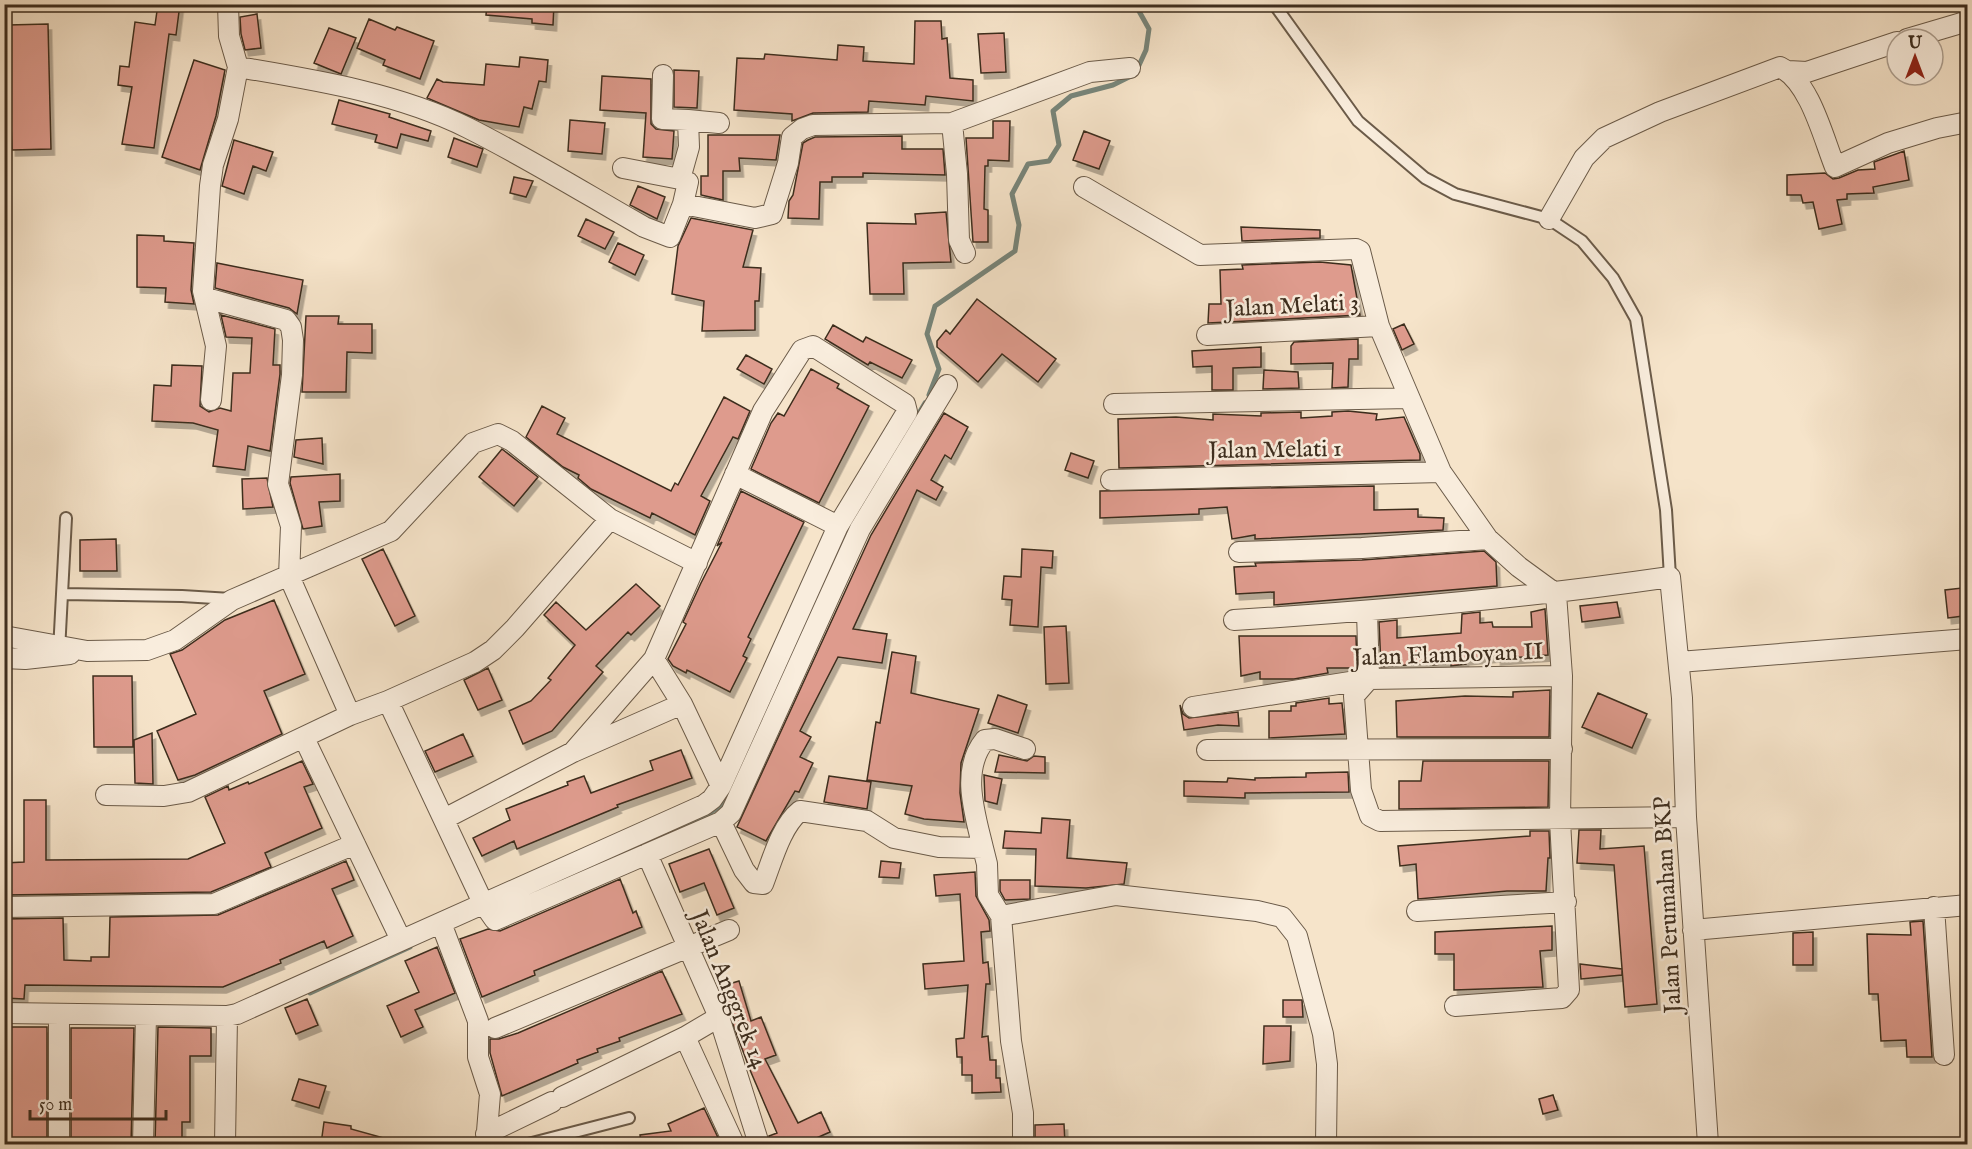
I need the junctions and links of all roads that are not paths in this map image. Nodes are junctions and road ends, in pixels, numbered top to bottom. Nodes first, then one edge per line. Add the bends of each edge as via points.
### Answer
1 (228, 4) edge
2 (1274, 4) edge
3 (1968, 21) edge
4 (1945, 28) edge
5 (1885, 46) edge
6 (238, 68) junction
7 (1130, 68) dead end
8 (1788, 71) junction
9 (663, 75) dead end
10 (688, 120) junction
11 (1968, 122) edge
12 (719, 123) dead end
13 (952, 123) junction
14 (623, 168) dead end
15 (680, 179) junction
16 (1084, 187) dead end
17 (683, 204) junction
18 (1549, 219) junction
19 (966, 253) dead end
20 (206, 298) junction
21 (1380, 326) junction
22 (1207, 335) dead end
23 (947, 385) dead end
24 (1409, 398) junction
25 (211, 400) dead end
26 (1114, 404) dead end
27 (1441, 472) junction
28 (735, 474) junction
29 (1111, 480) dead end
30 (66, 518) dead end
31 (610, 519) junction
32 (838, 526) junction
33 (1488, 539) junction
34 (1239, 552) dead end
35 (697, 563) junction
36 (289, 576) junction
37 (1670, 577) junction
38 (63, 594) junction
39 (1556, 594) junction
40 (232, 600) junction
41 (1367, 612) junction
42 (1234, 620) dead end
43 (4, 636) edge
44 (1968, 639) edge
45 (58, 652) junction
46 (4, 658) edge
47 (654, 659) junction
48 (1679, 662) junction
49 (1562, 676) junction
50 (1369, 678) junction
51 (388, 701) junction
52 (682, 704) junction
53 (1193, 707) dead end
54 (350, 715) junction
55 (304, 738) junction
56 (1025, 749) dead end
57 (1562, 749) junction
58 (1207, 750) dead end
59 (573, 752) junction
60 (1359, 752) junction
61 (722, 786) junction
62 (106, 795) dead end
63 (1686, 817) junction
64 (444, 819) junction
65 (1560, 820) junction
66 (722, 822) junction
67 (355, 844) junction
68 (983, 848) junction
69 (647, 854) junction
70 (1566, 902) junction
71 (483, 903) junction
72 (1968, 905) edge
73 (1934, 907) junction
74 (4, 908) edge
75 (1417, 911) dead end
76 (1002, 916) junction
77 (441, 923) junction
78 (729, 930) dead end
79 (1693, 930) junction
80 (401, 940) junction
81 (687, 945) junction
82 (1455, 1006) dead end
83 (4, 1013) edge
84 (59, 1016) junction
85 (146, 1016) junction
86 (227, 1016) junction
87 (719, 1017) junction
88 (495, 1028) dead end
89 (685, 1037) junction
90 (1944, 1055) dead end
91 (629, 1118) dead end
92 (486, 1139) edge
93 (59, 1144) edge
94 (143, 1144) edge
95 (225, 1144) edge
96 (528, 1144) edge
97 (734, 1144) edge
98 (759, 1144) edge
99 (1023, 1144) edge
100 (1326, 1144) edge
101 (1708, 1144) edge

1 - 6 street via 229,36
2 - 18 lane via 1358,121 1425,178 1455,194
3 - 4 street
5 - 8 street via 1807,72
6 - 17 street via 322,82 403,103 467,127 644,227 670,237
6 - 20 street via 210,186 203,291
7 - 13 street via 1090,72
8 - 11 street via 1801,86 1820,124 1835,167 1888,143
8 - 18 street via 1780,68 1660,112 1604,138 1584,158
9 - 10 street via 662,118
10 - 12 street
10 - 15 street via 689,147
13 - 17 street via 802,129 792,137 777,200 768,217
13 - 19 street via 959,240
14 - 15 street
15 - 17 street via 688,182
16 - 21 street via 1200,255 1356,249 1363,256
18 - 37 lane via 1582,241 1613,278 1636,319 1666,510
20 - 25 street via 216,346
20 - 36 street via 286,320 291,327 292,375 278,484 291,526
21 - 22 street, Jalan Melati 3
21 - 24 street
23 - 66 street via 860,529 731,813
24 - 26 street
24 - 27 street
27 - 29 street, Jalan Melati 1
27 - 33 street
28 - 32 street
28 - 32 street via 763,411 802,350 813,346 905,404 907,412
28 - 35 street
30 - 38 lane
31 - 35 street
31 - 36 street via 505,436 489,436 474,443 391,531
31 - 51 street via 493,650
32 - 61 street
33 - 34 street
33 - 39 street
35 - 47 street
36 - 40 street
36 - 54 street
37 - 39 street
37 - 48 street, Jalan Perumahan BKP
38 - 40 lane
38 - 45 lane
39 - 41 street
39 - 49 street
40 - 45 street via 175,640 147,650
41 - 42 street
41 - 50 street
43 - 45 street
44 - 48 street
45 - 46 street
47 - 52 street
47 - 59 street
48 - 63 street, Jalan Perumahan BKP
49 - 50 street, Jalan Flamboyan II
49 - 57 street
50 - 53 street, Jalan Flamboyan II
50 - 60 street via 1354,696
51 - 54 street
51 - 64 street
52 - 59 street
52 - 61 street
54 - 55 street
55 - 62 street via 188,792 164,796
55 - 67 street
56 - 68 street via 995,739 985,740 980,747 973,769 971,800
57 - 60 street
57 - 65 street
58 - 60 street
59 - 64 street
60 - 65 street via 1361,790 1370,816 1380,821
61 - 71 street via 704,806
63 - 65 street
63 - 79 street, Jalan Perumahan BKP
64 - 71 street
65 - 70 street
66 - 68 street via 744,870 754,883 763,884 782,838 800,811 867,821 894,838 939,847
66 - 69 street
67 - 74 street via 214,904
67 - 80 street
68 - 76 street via 988,895
69 - 71 street via 499,920 492,920
69 - 81 street, Jalan Anggrek 14
70 - 75 street
70 - 82 street via 1567,996
71 - 77 street
72 - 73 street
73 - 79 street
73 - 90 street
76 - 99 street
76 - 100 street via 1116,895 1282,917 1297,936 1323,1034 1327,1064
77 - 80 street
77 - 92 street via 477,1014 478,1057 490,1094
78 - 81 street
79 - 101 street, Jalan Perumahan BKP
80 - 86 street via 253,1008
81 - 87 street, Jalan Anggrek 14
81 - 88 street
83 - 84 street
84 - 85 street
84 - 93 street
85 - 86 street
85 - 94 street
86 - 95 street
87 - 89 street
87 - 98 street, Jalan Anggrek 14
89 - 92 street via 557,1099
89 - 97 street
91 - 96 lane

